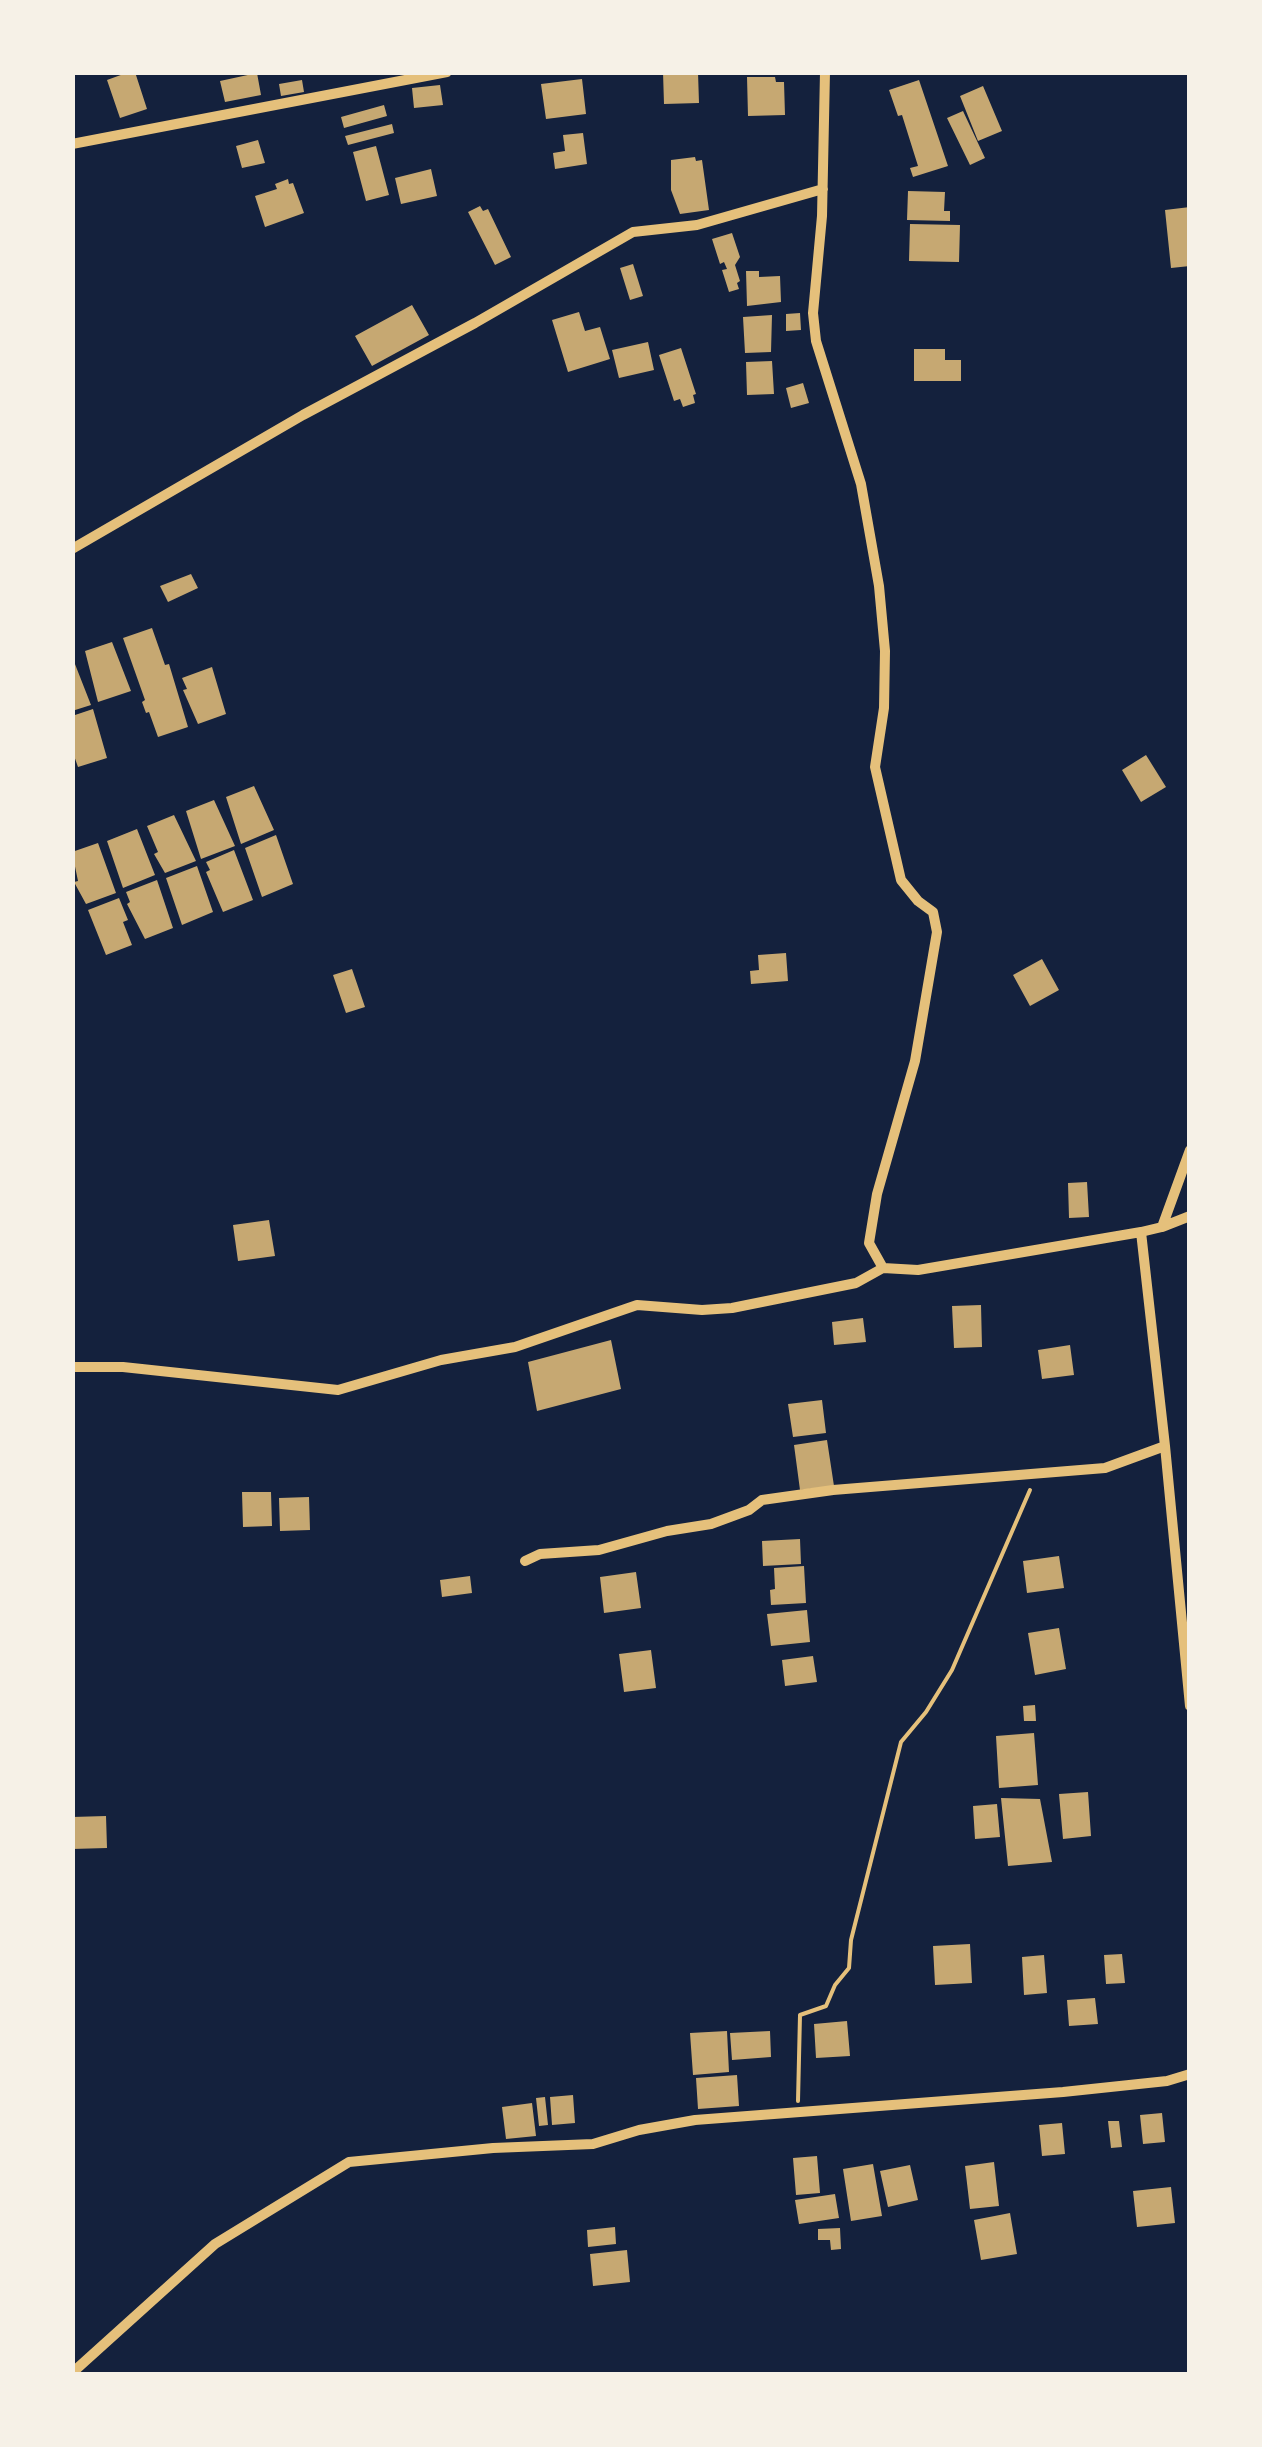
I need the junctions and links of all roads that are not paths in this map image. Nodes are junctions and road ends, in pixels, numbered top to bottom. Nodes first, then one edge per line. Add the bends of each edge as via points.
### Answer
1 (447, 72) edge
2 (825, 72) edge
3 (72, 144) edge
4 (822, 189) junction
5 (72, 548) edge
6 (1190, 1150) edge
7 (1190, 1216) edge
8 (1162, 1227) junction
9 (1142, 1232) junction
10 (883, 1268) junction
11 (72, 1367) edge
12 (1165, 1446) junction
13 (525, 1560) dead end
14 (1190, 1706) edge
15 (1190, 2074) edge
16 (72, 2373) edge

1 - 3 street
2 - 4 street
4 - 5 street via 697,225 633,232
4 - 10 street via 816,341 861,484 880,586 885,689 876,766 901,880 933,912 937,932 915,1061 869,1243
6 - 8 street
7 - 8 street
8 - 9 street
9 - 10 street via 918,1270
9 - 12 street
10 - 11 street via 856,1283 732,1308 637,1305 515,1347 338,1390
12 - 13 street via 1104,1468 762,1500 712,1524
12 - 14 street
15 - 16 street via 1063,2092 696,2120 593,2144 349,2162 215,2244

